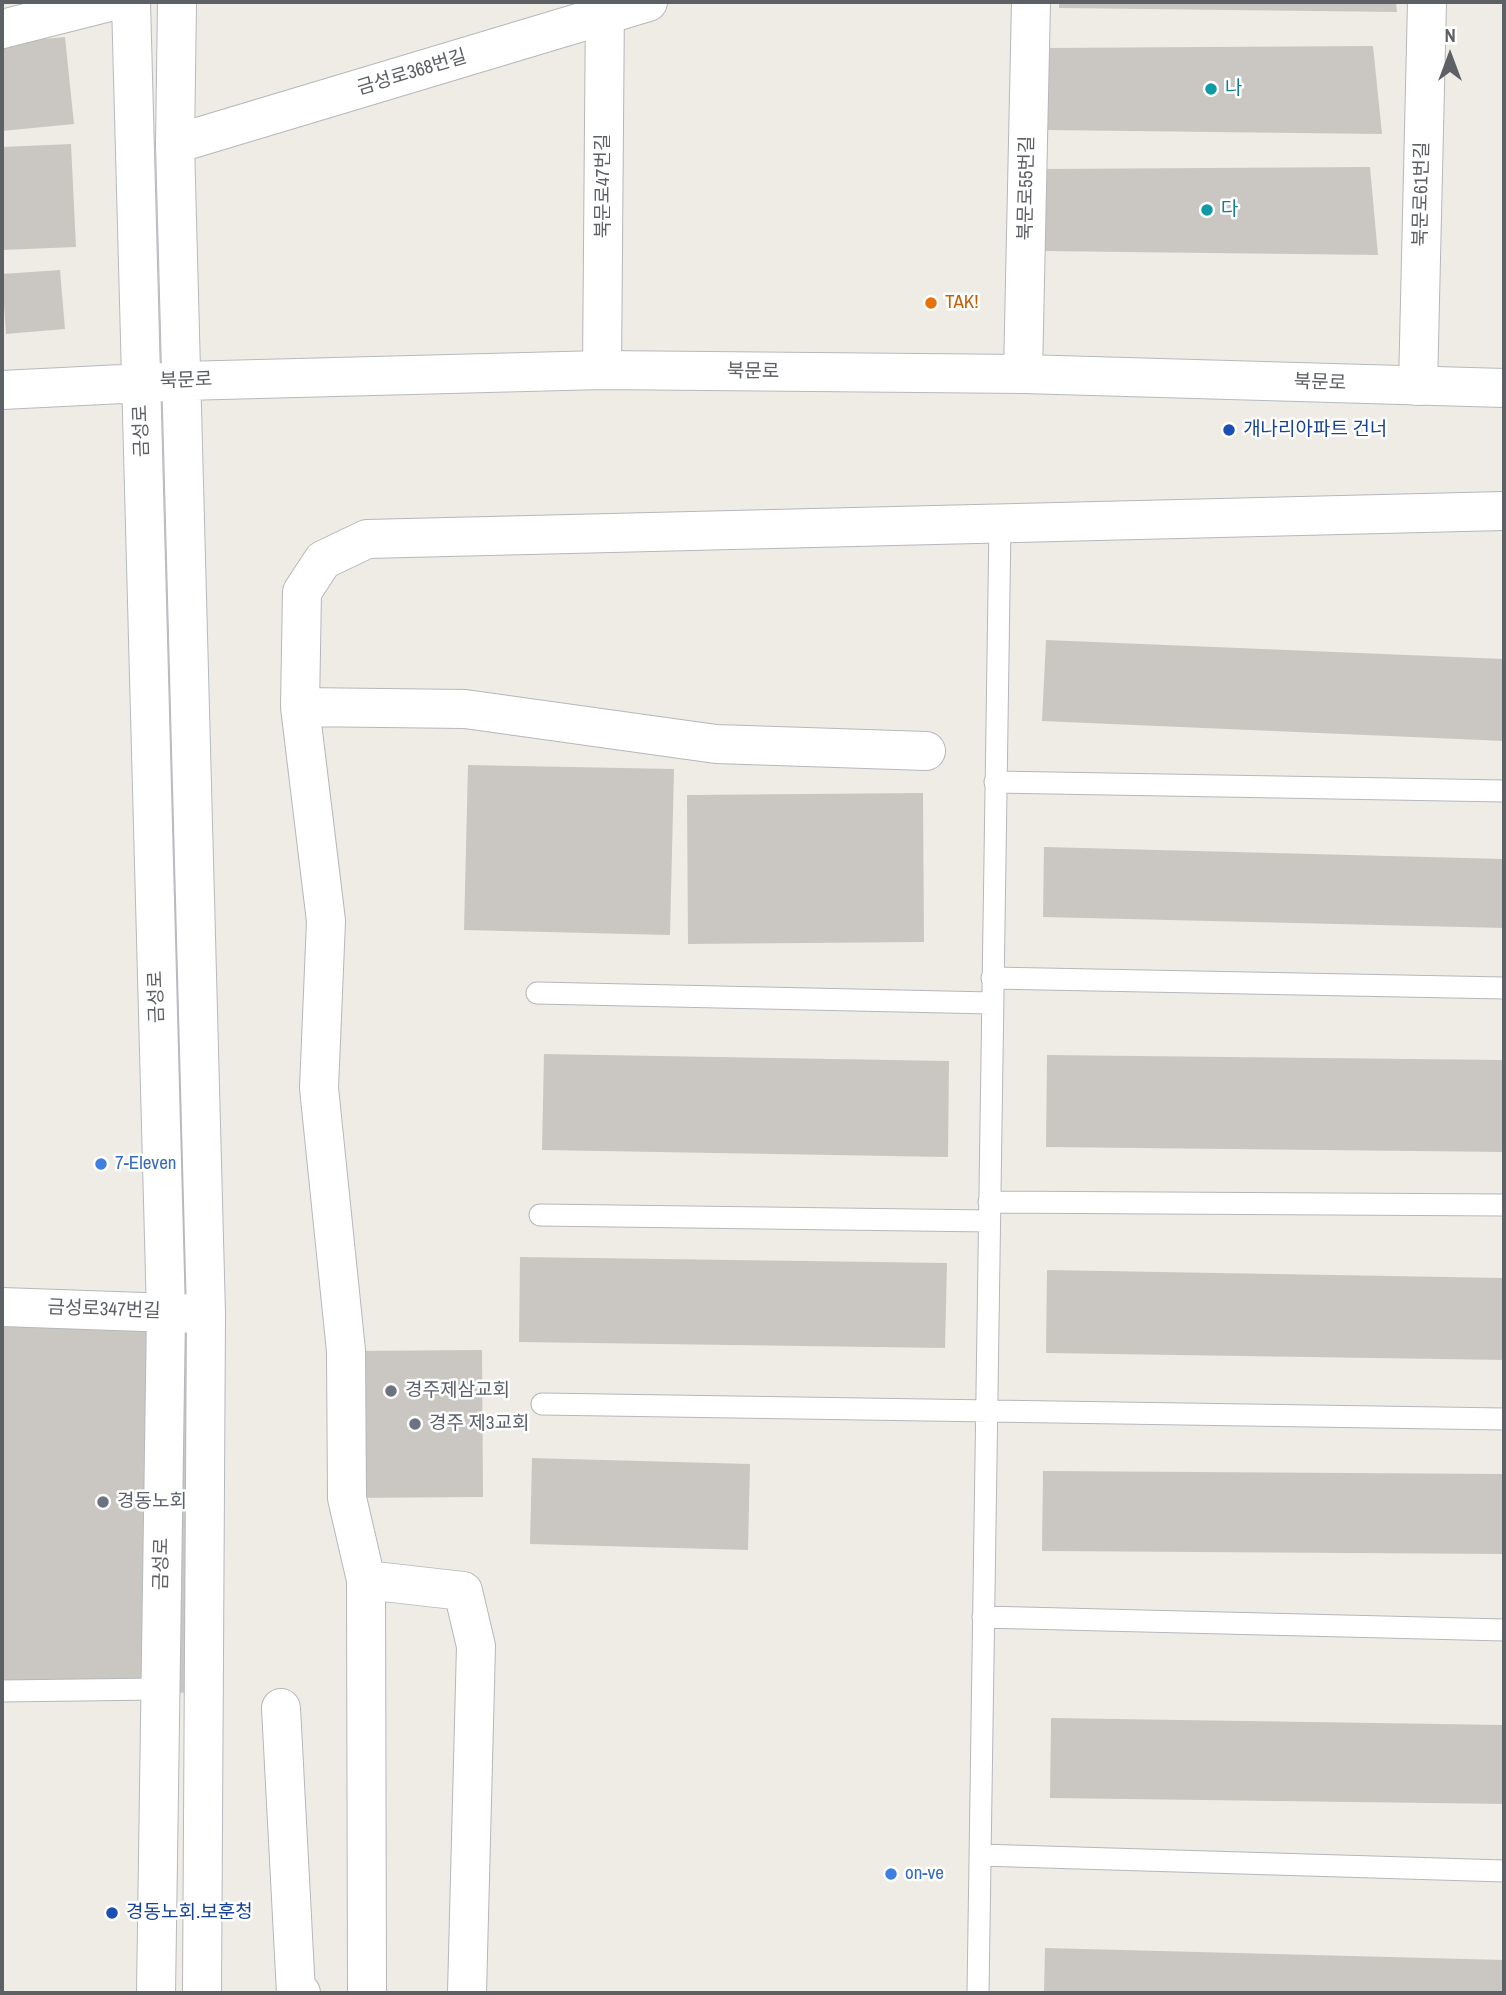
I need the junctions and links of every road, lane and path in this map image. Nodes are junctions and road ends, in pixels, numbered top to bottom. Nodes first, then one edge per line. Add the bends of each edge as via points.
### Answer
1 (109, 2) edge
2 (131, 2) edge
3 (177, 2) edge
4 (648, 2) edge
5 (1031, 2) edge
6 (1427, 2) edge
7 (605, 8) edge
8 (2, 29) edge
9 (175, 144) junction
10 (602, 370) junction
11 (1023, 374) junction
12 (183, 381) junction
13 (140, 383) junction
14 (1418, 386) junction
15 (1504, 388) edge
16 (2, 390) edge
17 (1504, 511) edge
18 (1000, 524) junction
19 (300, 707) junction
20 (926, 751) dead end
21 (995, 782) junction
22 (1504, 791) edge
23 (992, 978) junction
24 (1504, 988) edge
25 (537, 993) dead end
26 (991, 1003) junction
27 (1504, 1205) edge
28 (989, 1212) junction
29 (540, 1215) dead end
30 (2, 1307) edge
31 (166, 1313) junction
32 (206, 1314) junction
33 (542, 1404) dead end
34 (986, 1412) junction
35 (1504, 1419) edge
36 (366, 1580) junction
37 (983, 1617) junction
38 (1504, 1630) edge
39 (160, 1689) junction
40 (2, 1690) edge
41 (281, 1708) dead end
42 (979, 1855) junction
43 (1504, 1871) edge
44 (156, 1993) edge
45 (202, 1993) edge
46 (300, 1993) edge
47 (367, 1993) edge
48 (467, 1993) edge
49 (978, 1993) edge

1 - 8 street
2 - 13 street, 금성로
3 - 9 street
4 - 7 street, 금성로368번길
5 - 11 street, 북문로55번길
6 - 14 street, 북문로61번길
7 - 9 street, 금성로368번길
7 - 10 street, 북문로47번길
9 - 12 street
10 - 11 street, 북문로
10 - 12 street, 북문로
11 - 14 street, 북문로
12 - 13 street, 북문로
12 - 32 street
13 - 16 street, 북문로
13 - 31 street, 금성로
14 - 15 street, 북문로
17 - 18 street
18 - 19 street via 367,540 323,560 302,592
18 - 21 lane
19 - 20 street via 465,709 716,744
19 - 36 street via 326,921 319,1088 346,1351 347,1498
21 - 22 lane
21 - 23 lane
23 - 24 lane
23 - 26 lane
25 - 26 lane
26 - 28 lane
27 - 28 lane
28 - 29 lane
28 - 34 lane
30 - 31 street, 금성로347번길
31 - 32 street, 금성로347번길
31 - 39 street, 금성로
32 - 45 street
33 - 34 lane
34 - 35 lane
34 - 37 lane
36 - 47 street
36 - 48 street via 463,1591 477,1646
37 - 38 lane
37 - 42 lane
39 - 40 lane
39 - 44 street, 금성로
41 - 46 street via 296,1993
42 - 43 lane
42 - 49 lane

